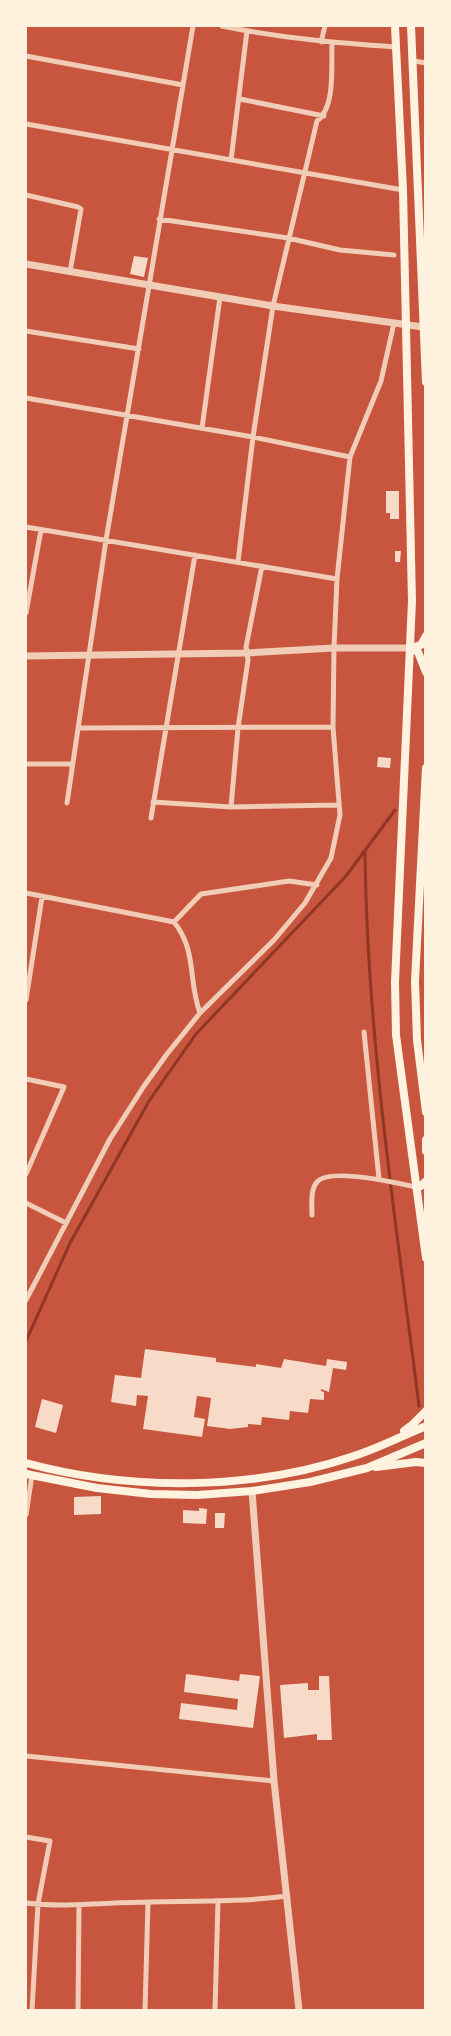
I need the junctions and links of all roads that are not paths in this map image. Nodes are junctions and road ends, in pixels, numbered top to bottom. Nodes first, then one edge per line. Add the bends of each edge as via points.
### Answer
1 (193, 26) edge
2 (222, 26) edge
3 (257, 26) edge
4 (325, 26) edge
5 (395, 26) edge
6 (411, 26) edge
7 (247, 31) junction
8 (256, 32) junction
9 (321, 42) junction
10 (332, 43) junction
11 (396, 47) junction
12 (26, 56) edge
13 (414, 62) junction
14 (426, 63) edge
15 (183, 85) junction
16 (240, 99) junction
17 (324, 116) junction
18 (26, 124) edge
19 (172, 150) junction
20 (231, 160) junction
21 (304, 173) junction
22 (402, 190) junction
23 (26, 195) edge
24 (159, 219) junction
25 (288, 238) junction
26 (394, 255) dead end
27 (26, 264) edge
28 (70, 272) junction
29 (148, 284) junction
30 (220, 297) junction
31 (273, 306) junction
32 (394, 323) junction
33 (405, 324) junction
34 (423, 327) junction
35 (26, 331) edge
36 (138, 350) junction
37 (426, 382) edge
38 (26, 398) edge
39 (127, 416) junction
40 (202, 428) junction
41 (253, 437) junction
42 (350, 457) junction
43 (26, 527) edge
44 (41, 530) junction
45 (106, 540) junction
46 (195, 555) junction
47 (238, 562) junction
48 (261, 566) junction
49 (337, 579) junction
50 (27, 595) edge
51 (26, 613) edge
52 (426, 636) edge
53 (334, 648) junction
54 (410, 648) junction
55 (247, 653) junction
56 (178, 654) junction
57 (88, 655) junction
58 (26, 656) edge
59 (426, 672) edge
60 (166, 727) junction
61 (333, 727) junction
62 (78, 728) junction
63 (238, 728) junction
64 (26, 764) edge
65 (72, 764) junction
66 (426, 768) edge
67 (425, 781) edge
68 (153, 802) junction
69 (67, 803) dead end
70 (339, 806) junction
71 (231, 807) junction
72 (151, 818) dead end
73 (424, 851) edge
74 (316, 885) junction
75 (26, 893) edge
76 (42, 897) junction
77 (174, 922) junction
78 (27, 982) edge
79 (26, 1000) edge
80 (200, 1013) junction
81 (364, 1032) dead end
82 (26, 1079) edge
83 (425, 1097) edge
84 (426, 1112) edge
85 (426, 1140) edge
86 (426, 1151) edge
87 (26, 1174) edge
88 (382, 1180) junction
89 (426, 1181) edge
90 (416, 1187) junction
91 (426, 1191) edge
92 (26, 1203) edge
93 (312, 1215) dead end
94 (66, 1223) junction
95 (426, 1258) edge
96 (26, 1300) edge
97 (426, 1411) edge
98 (426, 1426) edge
99 (426, 1443) edge
100 (380, 1446) junction
101 (26, 1463) edge
102 (426, 1463) edge
103 (367, 1468) junction
104 (29, 1475) edge
105 (252, 1491) junction
106 (26, 1515) edge
107 (26, 1756) edge
108 (274, 1781) junction
109 (26, 1837) edge
110 (288, 1896) junction
111 (218, 1901) junction
112 (148, 1902) junction
113 (26, 1903) edge
114 (38, 1904) junction
115 (79, 1906) junction
116 (26, 1976) edge
117 (33, 1977) junction
118 (32, 2010) edge
119 (78, 2010) edge
120 (146, 2010) edge
121 (216, 2010) edge
122 (299, 2010) edge

1 - 15 street
2 - 7 street
3 - 8 street
4 - 9 street
5 - 11 main road
6 - 13 main road
7 - 8 street
7 - 16 street
8 - 9 street
9 - 10 street
10 - 11 street
10 - 17 street via 330,97
11 - 22 main road
12 - 15 street
13 - 14 street
13 - 34 main road
15 - 19 street
16 - 17 street
16 - 20 street
17 - 21 street via 317,121
18 - 19 street
19 - 20 street
19 - 24 street
20 - 21 street
21 - 22 street
21 - 25 street
22 - 33 main road
23 - 28 street via 81,209
24 - 25 street
24 - 29 street
25 - 26 street
25 - 31 street
27 - 28 street
28 - 29 street
29 - 30 street
29 - 36 street
30 - 31 street
30 - 40 street
31 - 32 street
31 - 41 street
32 - 33 street
32 - 42 street via 381,381
33 - 34 street
33 - 54 main road via 412,529
34 - 37 main road
35 - 36 street
36 - 39 street
38 - 39 street
39 - 40 street
39 - 45 street
40 - 41 street
41 - 42 street
41 - 47 street
42 - 49 street
43 - 44 street
44 - 45 street
44 - 50 street
45 - 46 street
45 - 57 street
46 - 47 street
46 - 56 street
47 - 48 street
48 - 49 street
48 - 55 street
49 - 53 street
50 - 51 street
52 - 54 main road via 421,645
53 - 54 street
53 - 55 street
53 - 61 street
54 - 59 main road via 418,652
54 - 90 main road via 395,982 396,1035
55 - 56 street
55 - 63 street
56 - 57 street
56 - 60 street
57 - 58 street
57 - 62 street
60 - 62 street
60 - 63 street
60 - 68 street
61 - 63 street
61 - 70 street
62 - 65 street
63 - 71 street
64 - 65 street
65 - 69 street
66 - 67 main road
67 - 73 main road
68 - 71 street
68 - 72 street
70 - 71 street
70 - 74 street via 331,858
73 - 83 main road via 415,981 417,1040
74 - 77 street via 289,881 201,894
74 - 80 street via 274,940
75 - 76 street
76 - 77 street
76 - 78 street
77 - 80 street via 189,951 194,999
78 - 79 street
80 - 94 street via 122,1119
81 - 88 street
82 - 87 street via 64,1087
83 - 84 main road
85 - 86 main road
88 - 90 street
88 - 93 street via 350,1175 316,1182
89 - 90 main road
90 - 91 main road
90 - 95 main road
92 - 94 street
94 - 96 street
97 - 100 main road
98 - 100 main road
99 - 103 main road
100 - 101 main road via 298,1470 203,1483 142,1483
102 - 103 main road
103 - 105 main road
104 - 105 main road via 151,1494
104 - 106 street
105 - 108 street
107 - 108 street
108 - 110 street
109 - 114 street via 50,1841
110 - 111 street
110 - 122 street
111 - 112 street
111 - 121 street
112 - 115 street
112 - 120 street
113 - 114 street
114 - 115 street
114 - 117 street
115 - 119 street
116 - 117 street
117 - 118 street

